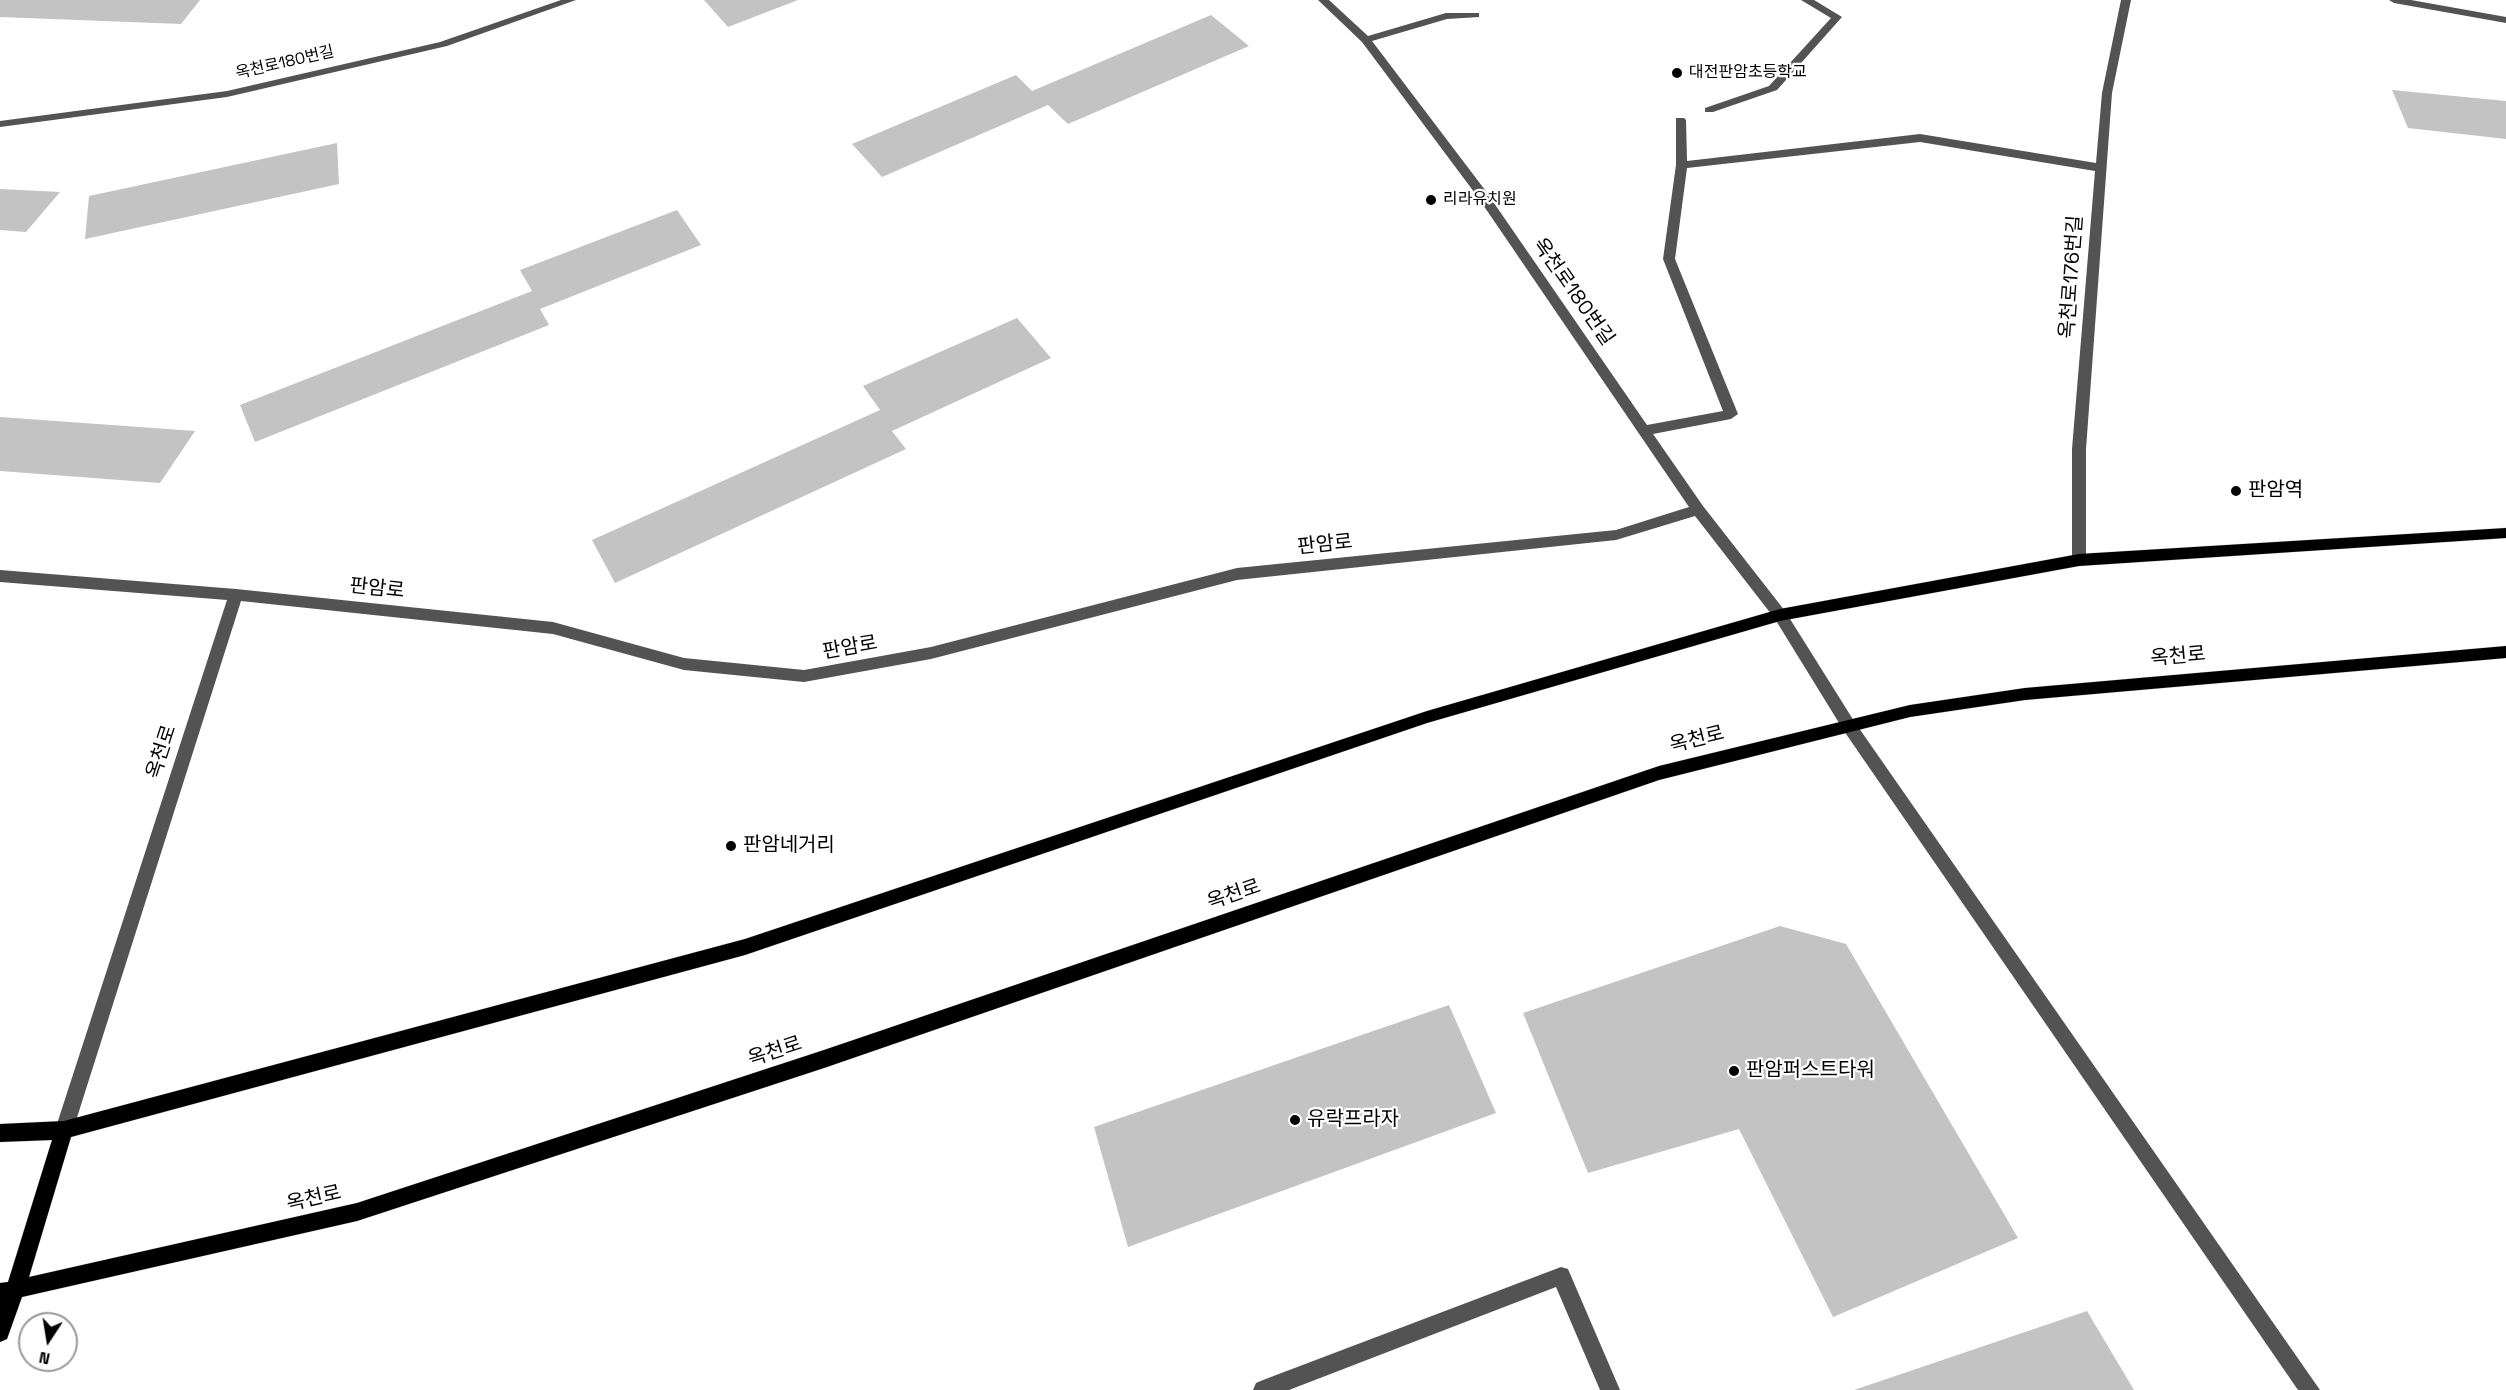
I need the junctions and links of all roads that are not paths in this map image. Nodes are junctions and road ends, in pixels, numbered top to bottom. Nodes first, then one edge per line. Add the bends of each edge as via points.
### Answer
1 (571, 0) edge
2 (1323, 0) edge
3 (1806, 0) edge
4 (2126, 0) edge
5 (2394, 0) edge
6 (2480, 0) edge
7 (1474, 15) dead end
8 (2485, 17) junction
9 (2506, 20) edge
10 (1366, 40) junction
11 (1710, 110) dead end
12 (1680, 120) dead end
13 (0, 124) edge
14 (1683, 165) junction
15 (2101, 168) junction
16 (1644, 431) junction
17 (1698, 510) junction
18 (2506, 533) edge
19 (2079, 560) junction
20 (0, 576) edge
21 (236, 595) junction
22 (1780, 615) junction
23 (2506, 652) edge
24 (1849, 726) junction
25 (64, 1130) junction
26 (0, 1133) edge
27 (8, 1292) edge
28 (0, 1332) edge
29 (1263, 1390) edge
30 (1610, 1390) edge
31 (2310, 1390) edge

1 - 13 street, 옥천로180번길 via 443,44 227,94
2 - 10 street, 옥천로180번길
3 - 11 street via 1837,17 1773,88
4 - 15 street, 옥천로176번길 via 2107,93
5 - 8 street
6 - 8 street
7 - 10 street via 1446,16
8 - 9 street
10 - 16 street, 옥천로180번길 via 1481,193
12 - 14 street
14 - 15 street via 1920,138
14 - 16 street via 1668,259 1731,414
15 - 19 street, 옥천로176번길 via 2079,449
16 - 17 street, 옥천로180번길
17 - 21 street, 판암로 via 1616,535 1237,574 931,653 804,676 684,664 553,628
17 - 22 street, 옥천로180번길
18 - 19 main road
19 - 22 main road
20 - 21 street, 판암로
21 - 25 street, 옥천로
22 - 24 street, 옥천로180번길
22 - 25 main road via 1427,717 745,947
23 - 24 main road, 옥천로 via 2025,693 1910,711
24 - 27 main road, 옥천로 via 1659,773 824,1059 357,1212
24 - 31 street, 옥천로180번길
25 - 26 main road
25 - 27 main road
27 - 28 main road
29 - 30 street via 1561,1276

